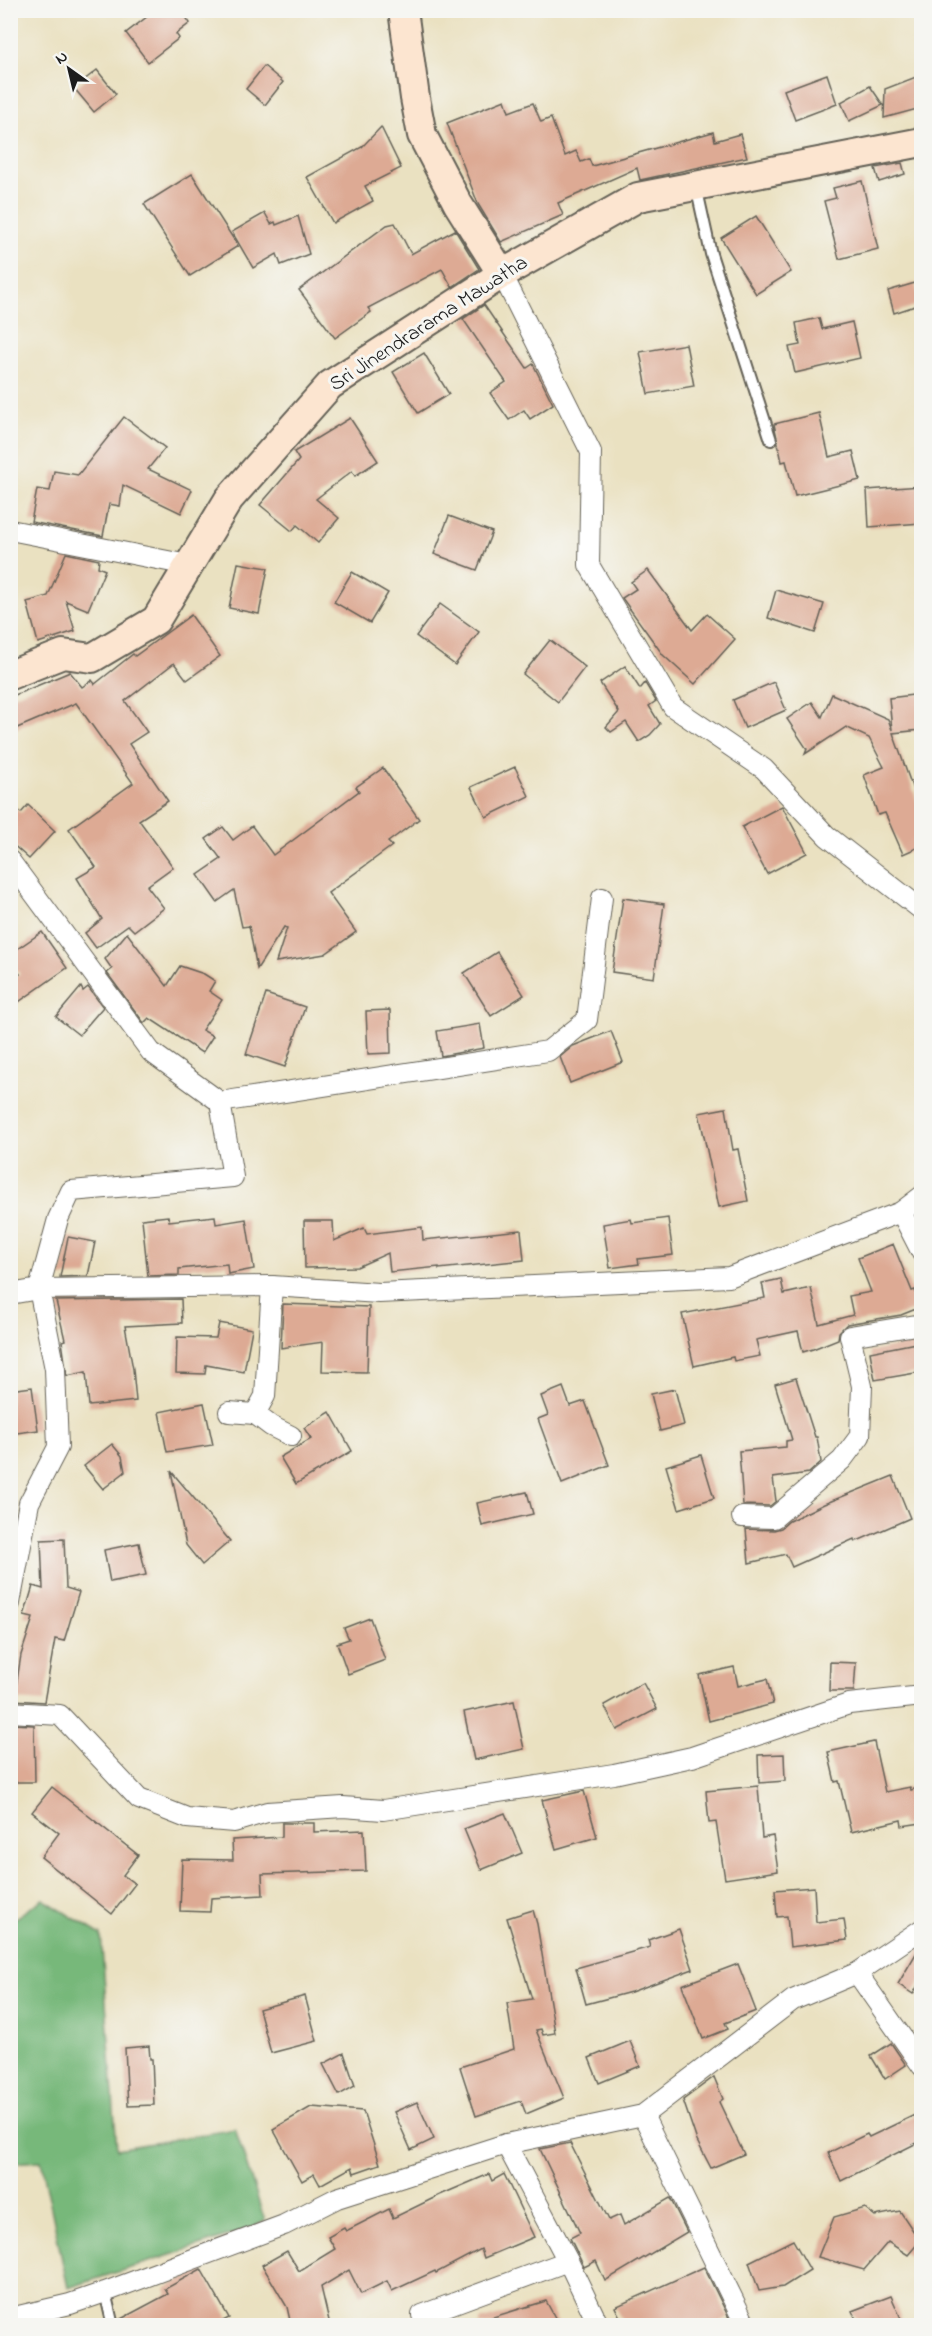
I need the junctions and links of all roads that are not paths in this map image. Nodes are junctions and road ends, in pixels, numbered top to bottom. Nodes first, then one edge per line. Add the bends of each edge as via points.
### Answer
1 (403, 10) edge
2 (921, 142) edge
3 (696, 186) junction
4 (502, 274) junction
5 (771, 440) dead end
6 (10, 530) edge
7 (188, 565) junction
8 (10, 675) edge
9 (10, 861) edge
10 (602, 898) dead end
11 (921, 910) edge
12 (220, 1102) junction
13 (921, 1196) edge
14 (901, 1212) junction
15 (921, 1253) edge
16 (272, 1286) junction
17 (39, 1289) junction
18 (10, 1294) edge
19 (921, 1324) edge
20 (229, 1413) dead end
21 (255, 1414) junction
22 (291, 1436) dead end
23 (742, 1517) dead end
24 (10, 1603) edge
25 (921, 1696) edge
26 (10, 1712) edge
27 (921, 1929) edge
28 (857, 1973) junction
29 (921, 2066) edge
30 (643, 2115) junction
31 (506, 2144) junction
32 (568, 2260) junction
33 (105, 2292) junction
34 (423, 2315) dead end
35 (10, 2318) edge
36 (113, 2325) edge
37 (598, 2325) edge
38 (746, 2325) edge

1 - 4 main road via 422,135 458,204
2 - 3 main road, Sri Jinendrarama Mawatha
3 - 4 main road, Sri Jinendrarama Mawatha via 638,197
3 - 5 lane via 711,254
4 - 7 main road, Sri Jinendrarama Mawatha via 330,385 229,499
4 - 11 street via 591,452 590,565 673,707 764,769 827,836
6 - 7 street
7 - 8 main road, Sri Jinendrarama Mawatha via 156,620 92,658 63,654
9 - 12 street via 151,1052
10 - 12 street via 587,1020 548,1051
12 - 17 street via 233,1178 71,1191 58,1219
13 - 14 street
14 - 15 street
14 - 16 street via 729,1277 380,1293
16 - 17 street
16 - 21 street via 265,1396
17 - 18 street
17 - 24 street via 55,1369 58,1446 30,1503
19 - 23 street via 850,1336 862,1386 860,1436 842,1460 774,1518
20 - 21 street
21 - 22 street
25 - 26 street via 849,1704 692,1757 614,1774 383,1810 343,1807 267,1812 234,1822 187,1818 139,1800 60,1714
27 - 28 street
28 - 29 street
28 - 30 street via 793,2000
30 - 31 street
30 - 38 street
31 - 32 street
31 - 33 street via 337,2198 284,2225
32 - 34 street
32 - 37 street
33 - 35 street
33 - 36 lane

